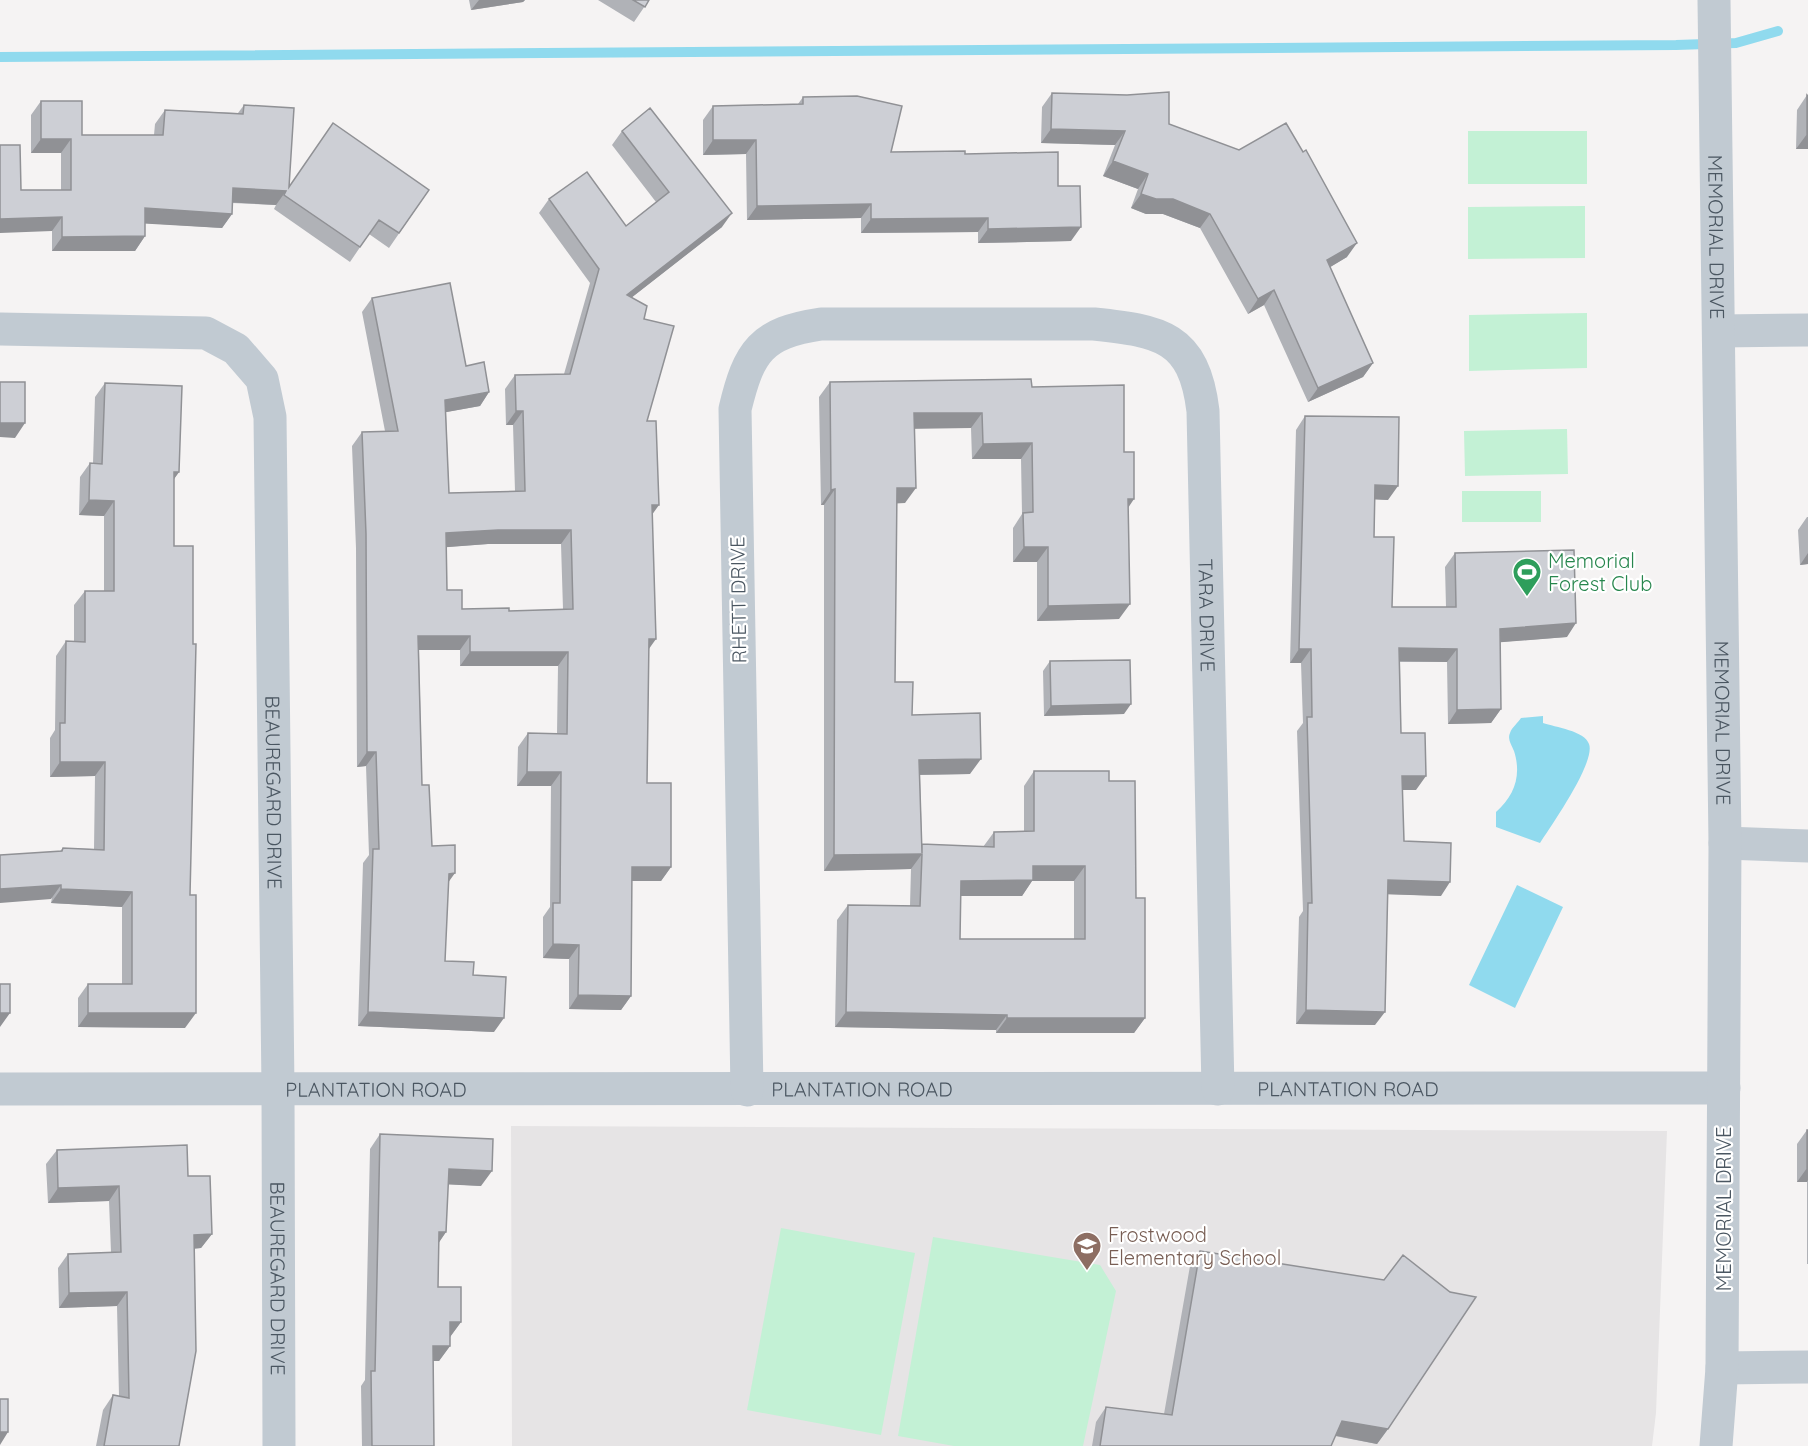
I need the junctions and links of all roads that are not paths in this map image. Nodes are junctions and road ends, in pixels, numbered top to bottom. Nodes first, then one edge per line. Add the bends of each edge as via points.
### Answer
1 (1714, 0) edge
2 (985, 324) joint
3 (0, 329) edge
4 (1808, 330) edge
5 (1719, 331) junction
6 (1725, 843) junction
7 (1808, 846) edge
8 (278, 1088) junction
9 (1724, 1088) junction
10 (0, 1089) edge
11 (1218, 1089) junction
12 (747, 1090) junction
13 (1808, 1367) edge
14 (1722, 1368) junction
15 (279, 1446) edge
16 (1716, 1446) edge

1 - 5 street, MEMORIAL DRIVE
2 - 11 street, TARA DRIVE via 1094,324 1159,334 1181,351 1199,382 1203,411
2 - 12 street, RHETT DRIVE via 821,324 792,328 761,345 743,374 735,409
3 - 8 street, BEAUREGARD DRIVE via 206,333 236,349 262,379 270,417
4 - 5 street
5 - 6 street, MEMORIAL DRIVE
6 - 7 street
6 - 9 street, MEMORIAL DRIVE
8 - 10 street, PLANTATION ROAD
8 - 12 street, PLANTATION ROAD
8 - 15 street, BEAUREGARD DRIVE
9 - 11 street, PLANTATION ROAD
9 - 14 street, MEMORIAL DRIVE
11 - 12 street, PLANTATION ROAD
13 - 14 street
14 - 16 street, MEMORIAL DRIVE

